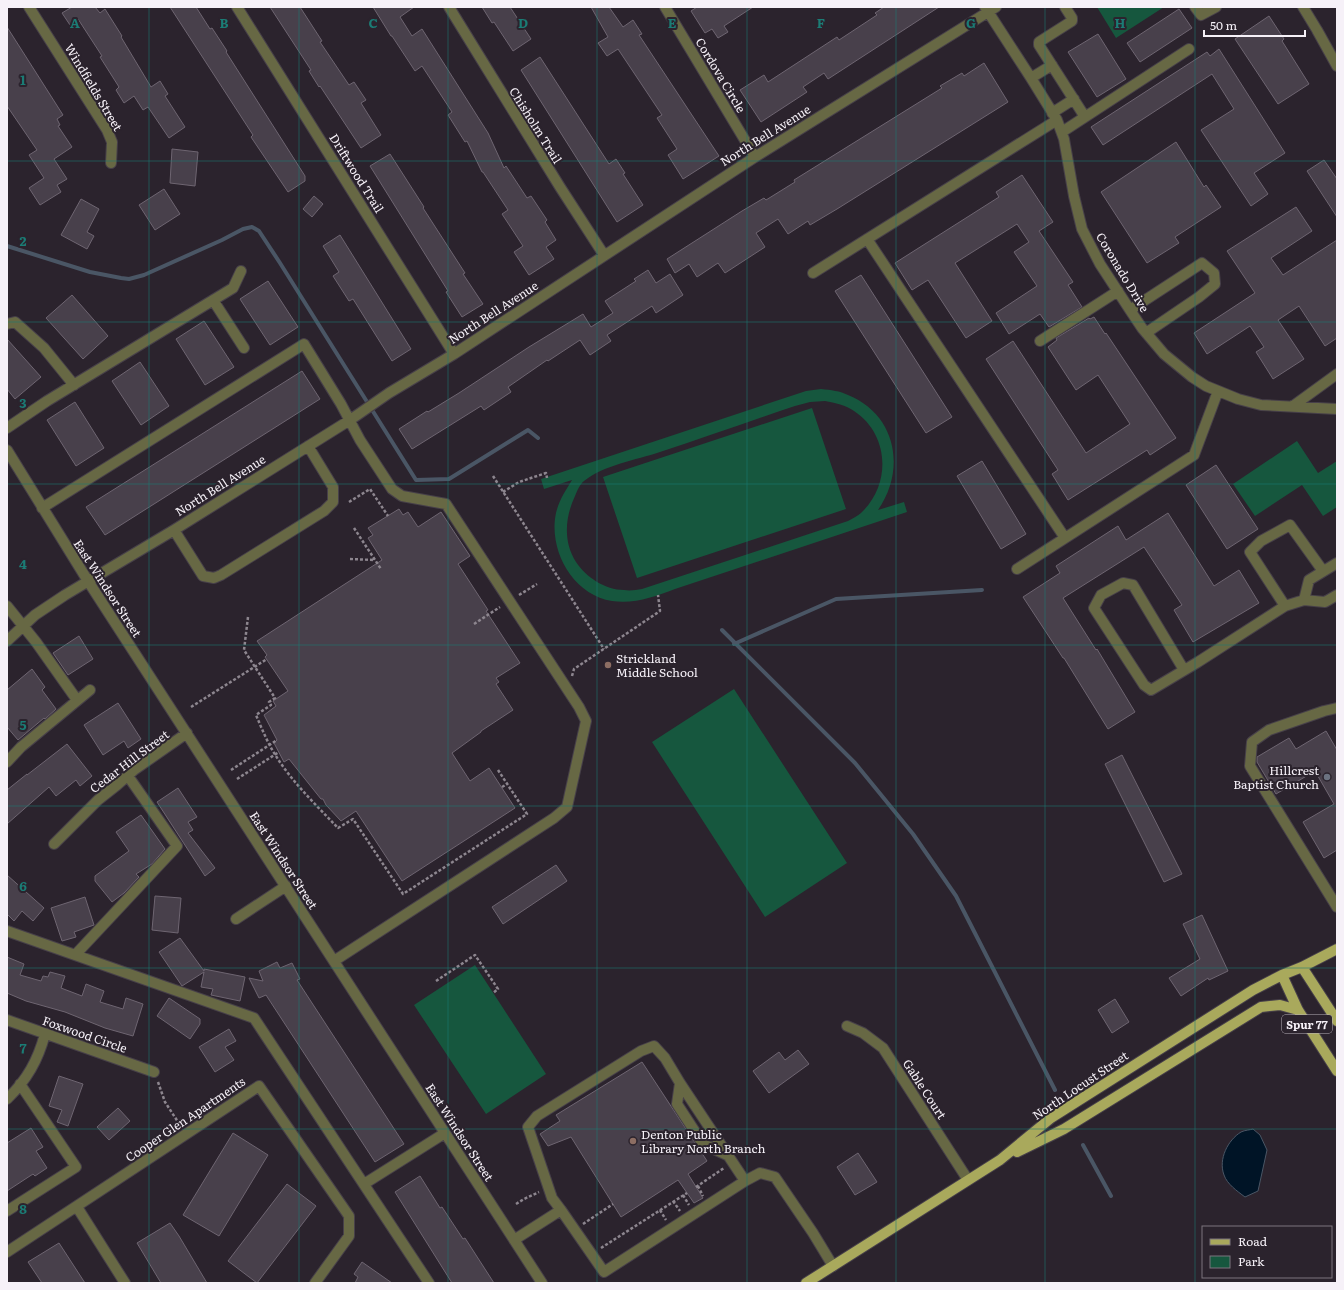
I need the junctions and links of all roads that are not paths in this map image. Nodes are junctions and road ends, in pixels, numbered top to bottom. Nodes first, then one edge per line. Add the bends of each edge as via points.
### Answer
1 (29, 7) edge
2 (237, 7) edge
3 (449, 7) edge
4 (665, 7) edge
5 (1065, 7) edge
6 (1195, 7) edge
7 (1216, 7) edge
8 (1303, 7) edge
9 (990, 9) edge
10 (1188, 49) dead end
11 (1052, 65) junction
12 (1337, 66) edge
13 (1031, 78) junction
14 (1074, 99) junction
15 (1055, 117) junction
16 (1085, 117) junction
17 (1062, 132) junction
18 (755, 156) junction
19 (111, 163) dead end
20 (867, 239) junction
21 (604, 255) junction
22 (241, 271) dead end
23 (813, 273) dead end
24 (1118, 291) junction
25 (213, 300) junction
26 (1130, 310) junction
27 (7, 324) edge
28 (1146, 333) junction
29 (1040, 341) dead end
30 (244, 348) dead end
31 (454, 354) junction
32 (1337, 374) edge
33 (74, 385) junction
34 (1218, 391) junction
35 (1293, 406) junction
36 (1337, 409) edge
37 (351, 419) junction
38 (7, 428) edge
39 (308, 446) junction
40 (7, 450) edge
41 (42, 508) junction
42 (174, 530) junction
43 (1065, 538) junction
44 (1337, 562) edge
45 (1017, 569) dead end
46 (1323, 571) junction
47 (88, 582) junction
48 (1337, 595) edge
49 (1304, 600) junction
50 (7, 606) edge
51 (1285, 606) junction
52 (24, 626) junction
53 (7, 641) edge
54 (1184, 670) junction
55 (90, 690) dead end
56 (77, 700) junction
57 (1337, 708) edge
58 (187, 734) junction
59 (7, 762) edge
60 (128, 776) junction
61 (54, 844) dead end
62 (286, 886) junction
63 (1337, 907) edge
64 (236, 918) dead end
65 (7, 931) edge
66 (1337, 949) edge
67 (76, 954) junction
68 (334, 961) junction
69 (1302, 967) junction
70 (1282, 975) junction
71 (1298, 1010) junction
72 (7, 1020) edge
73 (1337, 1021) edge
74 (847, 1026) dead end
75 (44, 1034) junction
76 (1337, 1071) edge
77 (154, 1072) road end
78 (20, 1084) junction
79 (680, 1084) junction
80 (7, 1099) edge
81 (445, 1133) junction
82 (729, 1156) junction
83 (1000, 1160) junction
84 (968, 1180) junction
85 (745, 1181) junction
86 (364, 1184) junction
87 (76, 1207) junction
88 (561, 1210) junction
89 (7, 1211) edge
90 (514, 1240) junction
91 (7, 1252) edge
92 (833, 1266) junction
93 (125, 1283) edge
94 (315, 1283) edge
95 (429, 1283) edge
96 (542, 1283) edge
97 (806, 1283) edge

1 - 19 street, Windfields Street via 107,130 112,142
2 - 31 street, Driftwood Trail
3 - 21 street, Chisholm Trail
4 - 18 street, Cordova Circle
5 - 11 street via 1072,21 1039,42
6 - 7 street via 1201,16
8 - 12 street
9 - 13 street, Coronado Drive
9 - 18 street, North Bell Avenue
10 - 16 street
11 - 13 street
11 - 14 street
13 - 15 street, Coronado Drive
14 - 15 street
14 - 16 street
15 - 17 street, Coronado Drive
15 - 20 street
16 - 17 street
17 - 24 street, Coronado Drive via 1082,229 1100,264
18 - 21 street, North Bell Avenue
20 - 23 street
20 - 43 street
21 - 31 street, North Bell Avenue
22 - 25 street via 233,288
24 - 26 street, Coronado Drive
24 - 29 street
25 - 30 street
25 - 33 street
26 - 28 street, Coronado Drive
26 - 28 street via 1202,263 1214,273 1215,284
27 - 33 street via 15,322 44,348
28 - 34 street, Coronado Drive via 1164,354 1192,377
31 - 37 street, North Bell Avenue
32 - 35 street
33 - 38 street
34 - 35 street, Coronado Drive via 1262,405
34 - 43 street via 1194,455
35 - 36 street, Coronado Drive
37 - 39 street, North Bell Avenue
37 - 41 street via 304,344
37 - 68 street via 360,440 392,489 402,496 446,504 586,721 566,807 554,818
39 - 42 street, North Bell Avenue
39 - 42 street via 333,487 333,502 324,511 242,563 214,578 203,576
40 - 41 street, East Windsor Street
41 - 47 street, East Windsor Street
42 - 47 street, North Bell Avenue
43 - 45 street
44 - 46 street
46 - 49 street via 1309,580
46 - 51 street via 1290,525 1261,541 1250,552
47 - 52 street, North Bell Avenue via 65,595
47 - 58 street, East Windsor Street
48 - 49 street via 1325,602
49 - 51 street
50 - 52 street
51 - 54 street
52 - 53 street, North Bell Avenue
52 - 56 street
54 - 54 street via 1151,690 1144,685 1094,608 1101,595 1124,583 1133,584
55 - 56 street
56 - 59 street
57 - 63 street via 1269,730 1252,742 1250,766
58 - 60 street, Cedar Hill Street
58 - 62 street, East Windsor Street
60 - 61 street, Cedar Hill Street via 98,800
60 - 67 street via 177,846
62 - 64 street
62 - 68 street, East Windsor Street
65 - 67 street
66 - 69 main road, North Locust Street
67 - 86 street via 254,1018
68 - 81 street, East Windsor Street
69 - 70 main road, North Locust Street
69 - 73 main road
70 - 71 main road, Spur 77
70 - 83 main road, North Locust Street via 1253,990 1051,1118
71 - 76 main road, Spur 77
71 - 83 main road via 1280,1005 1261,1007 1064,1129
72 - 75 street, Foxwood Circle
74 - 84 street, Gable Court via 863,1033 883,1048
75 - 77 street, Foxwood Circle
75 - 78 street via 32,1068
78 - 80 street
78 - 89 street via 76,1167
79 - 82 street
79 - 82 street via 677,1104 703,1144
79 - 88 street via 665,1058 654,1046 537,1116 528,1127 552,1198
81 - 86 street
81 - 90 street, East Windsor Street
82 - 85 street
83 - 84 main road, North Locust Street
84 - 92 main road, North Locust Street
85 - 88 street via 604,1272
85 - 92 street via 760,1174 775,1177
86 - 95 street
87 - 91 street, Cooper Glen Apartments
87 - 93 street
87 - 94 street, Cooper Glen Apartments via 259,1086 349,1216 349,1236
88 - 90 street
90 - 96 street, East Windsor Street
92 - 97 main road, North Locust Street

